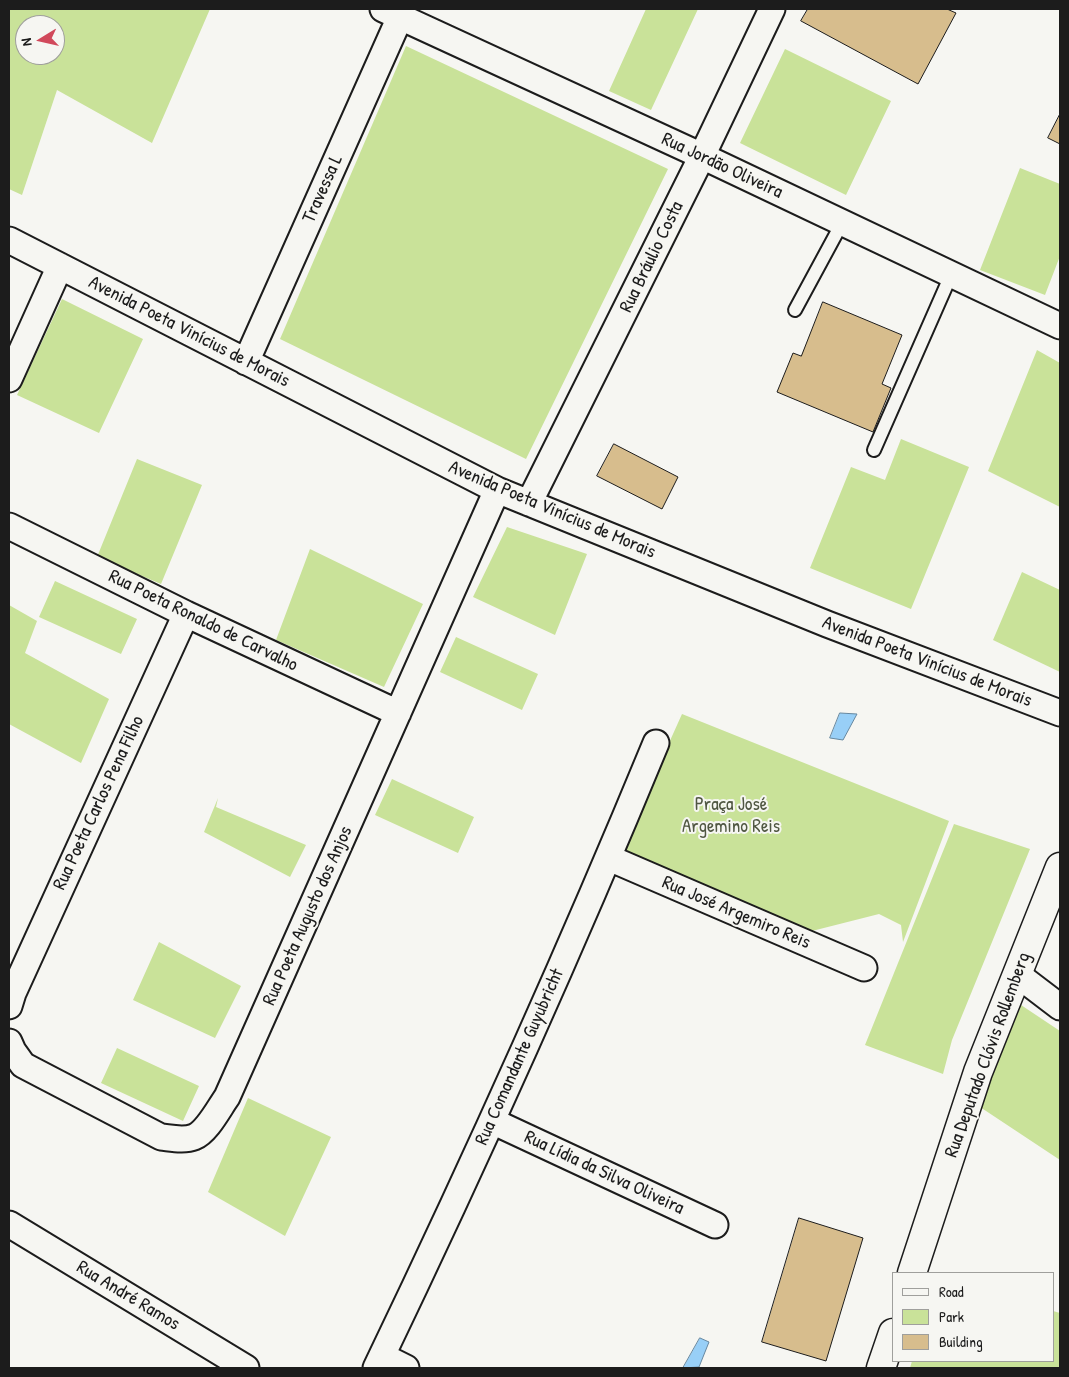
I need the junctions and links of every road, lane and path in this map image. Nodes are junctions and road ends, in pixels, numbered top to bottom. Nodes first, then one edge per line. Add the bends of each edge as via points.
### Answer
1 (772, 9) edge
2 (392, 13) edge
3 (702, 156) junction
4 (842, 223) junction
5 (9, 240) edge
6 (60, 266) junction
7 (951, 275) junction
8 (795, 310) dead end
9 (1060, 326) edge
10 (246, 362) junction
11 (9, 379) edge
12 (874, 450) dead end
13 (497, 490) junction
14 (529, 503) junction
15 (9, 526) edge
16 (186, 614) junction
17 (398, 713) junction
18 (1060, 713) edge
19 (656, 743) dead end
20 (609, 858) junction
21 (1060, 867) edge
22 (864, 968) dead end
23 (1018, 975) junction
24 (11, 1000) edge
25 (1060, 1007) edge
26 (9, 1042) edge
27 (492, 1121) junction
28 (9, 1224) edge
29 (715, 1225) dead end
30 (912, 1272) edge
31 (892, 1336) edge
32 (379, 1362) edge
33 (246, 1368) edge
34 (406, 1368) edge
35 (881, 1368) edge

1 - 3 street, Rua Bráulio Costa
2 - 3 street, Rua Jordão Oliveira
2 - 10 street, Travessa L
3 - 4 street, Rua Jordão Oliveira
3 - 14 street, Rua Bráulio Costa
4 - 7 street, Rua Jordão Oliveira
4 - 8 lane
5 - 6 street, Avenida Poeta Vinícius de Morais
6 - 10 street, Avenida Poeta Vinícius de Morais
6 - 11 street
7 - 9 street, Rua Jordão Oliveira
7 - 12 lane
10 - 13 street, Avenida Poeta Vinícius de Morais
13 - 14 street, Avenida Poeta Vinícius de Morais
13 - 17 street, Rua Poeta Augusto dos Anjos
14 - 18 street, Avenida Poeta Vinícius de Morais via 827,624
15 - 16 street, Rua Poeta Ronaldo de Carvalho
16 - 17 street, Rua Poeta Ronaldo de Carvalho
16 - 24 street, Rua Poeta Carlos Pena Filho
17 - 26 street, Rua Poeta Augusto dos Anjos via 227,1097 208,1126 194,1137 161,1136 23,1065
19 - 20 street, Rua Comandante Guyubricht
20 - 22 street, Rua José Argemiro Reis
20 - 27 street, Rua Comandante Guyubricht
21 - 23 street, Rua Deputado Clóvis Rollemberg
23 - 25 street
23 - 30 street, Rua Deputado Clóvis Rollemberg via 978,1072
27 - 29 street, Rua Lídia da Silva Oliveira
27 - 32 street, Rua Comandante Guyubricht
28 - 33 street, Rua André Ramos
31 - 35 street
32 - 34 street

